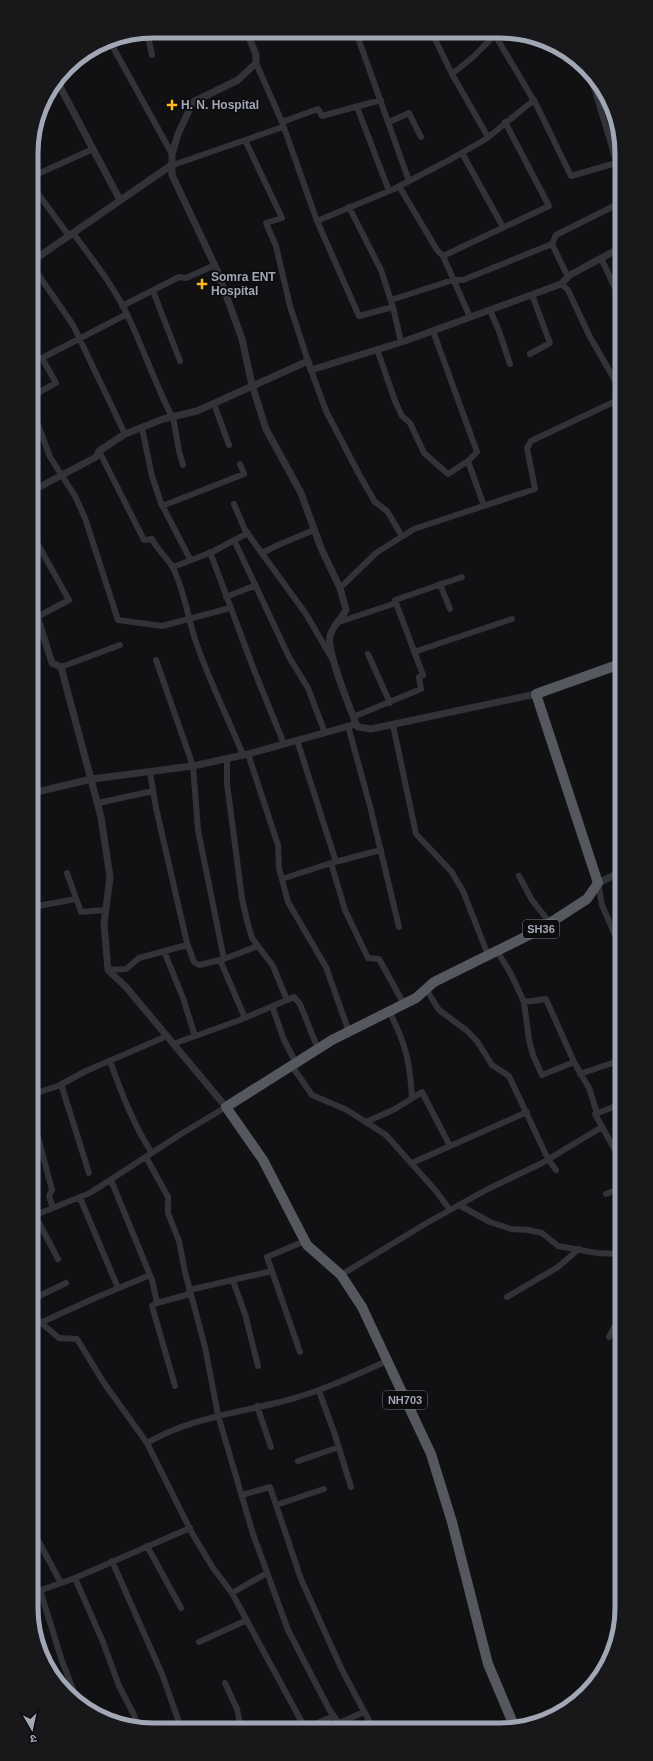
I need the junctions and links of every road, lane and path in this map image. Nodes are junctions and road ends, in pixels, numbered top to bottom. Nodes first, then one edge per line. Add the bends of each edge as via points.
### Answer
1 (148, 38) edge
2 (249, 38) edge
3 (358, 38) edge
4 (434, 38) edge
5 (492, 38) edge
6 (498, 38) edge
7 (112, 46) edge
8 (152, 55) dead end
9 (256, 63) junction
10 (452, 74) junction
11 (60, 86) edge
12 (593, 86) edge
13 (381, 100) junction
14 (534, 100) junction
15 (357, 107) junction
16 (389, 122) junction
17 (505, 122) junction
18 (282, 125) junction
19 (421, 137) dead end
20 (488, 137) junction
21 (246, 142) junction
22 (93, 149) junction
23 (462, 153) junction
24 (613, 153) joint
25 (172, 154) junction
26 (615, 160) edge
27 (615, 163) edge
28 (170, 166) junction
29 (38, 174) edge
30 (409, 181) junction
31 (399, 186) junction
32 (389, 191) junction
33 (38, 193) edge
34 (120, 200) junction
35 (615, 206) edge
36 (349, 207) junction
37 (317, 220) junction
38 (503, 227) junction
39 (71, 234) junction
40 (552, 244) junction
41 (615, 251) edge
42 (443, 256) junction
43 (38, 258) edge
44 (601, 258) junction
45 (215, 265) junction
46 (38, 273) edge
47 (568, 277) junction
48 (455, 280) junction
49 (561, 284) junction
50 (615, 288) edge
51 (153, 291) junction
52 (532, 295) junction
53 (392, 304) junction
54 (122, 306) junction
55 (490, 310) junction
56 (127, 314) junction
57 (470, 317) junction
58 (433, 330) junction
59 (79, 340) junction
60 (401, 342) junction
61 (377, 349) junction
62 (530, 354) dead end
63 (180, 361) dead end
64 (308, 361) junction
65 (510, 364) dead end
66 (311, 370) junction
67 (615, 380) edge
68 (252, 385) junction
69 (38, 393) edge
70 (615, 401) edge
71 (214, 404) junction
72 (173, 417) junction
73 (38, 424) edge
74 (142, 428) junction
75 (125, 434) junction
76 (229, 445) dead end
77 (99, 451) junction
78 (468, 461) junction
79 (240, 464) dead end
80 (184, 465) dead end
81 (63, 474) junction
82 (38, 488) edge
83 (234, 504) dead end
84 (162, 506) junction
85 (484, 506) junction
86 (314, 530) junction
87 (248, 534) junction
88 (402, 536) junction
89 (234, 540) junction
90 (38, 545) edge
91 (210, 552) junction
92 (262, 553) junction
93 (190, 559) junction
94 (173, 567) junction
95 (462, 577) dead end
96 (440, 584) junction
97 (256, 585) junction
98 (340, 588) junction
99 (226, 597) junction
100 (396, 603) junction
101 (230, 608) junction
102 (450, 609) dead end
103 (38, 617) joint
104 (512, 619) dead end
105 (190, 620) junction
106 (339, 622) junction
107 (120, 646) dead end
108 (414, 652) junction
109 (368, 654) dead end
110 (156, 660) dead end
111 (334, 662) junction
112 (615, 666) edge
113 (61, 667) junction
114 (536, 694) junction
115 (390, 703) junction
116 (353, 717) junction
117 (356, 724) junction
118 (393, 725) junction
119 (348, 726) junction
120 (324, 733) junction
121 (297, 740) junction
122 (284, 744) junction
123 (245, 755) junction
124 (227, 759) junction
125 (193, 766) junction
126 (150, 772) junction
127 (92, 779) junction
128 (153, 791) junction
129 (38, 792) edge
130 (98, 803) junction
131 (381, 850) junction
132 (334, 863) junction
133 (67, 872) dead end
134 (615, 875) edge
135 (519, 876) dead end
136 (282, 879) junction
137 (598, 883) junction
138 (76, 898) junction
139 (38, 906) edge
140 (106, 910) junction
141 (550, 923) junction
142 (399, 927) dead end
143 (615, 935) edge
144 (187, 945) junction
145 (258, 946) junction
146 (164, 951) junction
147 (497, 951) junction
148 (488, 955) junction
149 (222, 960) junction
150 (108, 970) junction
151 (426, 989) junction
152 (287, 1000) junction
153 (524, 1002) junction
154 (404, 1004) junction
155 (272, 1006) junction
156 (389, 1011) junction
157 (245, 1018) junction
158 (349, 1032) junction
159 (167, 1036) junction
160 (195, 1036) junction
161 (173, 1044) junction
162 (318, 1049) junction
163 (110, 1061) junction
164 (574, 1062) junction
165 (615, 1062) edge
166 (294, 1064) junction
167 (580, 1074) junction
168 (62, 1084) junction
169 (38, 1092) edge
170 (412, 1098) junction
171 (615, 1106) edge
172 (226, 1107) junction
173 (527, 1112) junction
174 (597, 1113) junction
175 (366, 1122) junction
176 (602, 1127) junction
177 (38, 1137) edge
178 (450, 1146) junction
179 (615, 1150) edge
180 (152, 1153) junction
181 (146, 1157) junction
182 (548, 1159) junction
183 (412, 1163) junction
184 (556, 1170) dead end
185 (89, 1173) dead end
186 (111, 1180) junction
187 (615, 1190) edge
188 (606, 1194) dead end
189 (80, 1198) junction
190 (459, 1205) junction
191 (53, 1208) junction
192 (450, 1210) junction
193 (38, 1214) edge
194 (38, 1222) edge
195 (305, 1241) junction
196 (579, 1249) junction
197 (615, 1253) edge
198 (58, 1259) dead end
199 (272, 1271) junction
200 (150, 1275) junction
201 (341, 1275) junction
202 (233, 1281) junction
203 (66, 1283) dead end
204 (118, 1288) junction
205 (190, 1292) junction
206 (38, 1297) edge
207 (507, 1298) dead end
208 (157, 1303) junction
209 (40, 1323) joint
210 (615, 1324) edge
211 (609, 1337) dead end
212 (300, 1352) dead end
213 (387, 1361) junction
214 (258, 1366) dead end
215 (175, 1386) dead end
216 (319, 1391) junction
217 (257, 1406) junction
218 (218, 1415) junction
219 (147, 1443) junction
220 (339, 1447) junction
221 (272, 1448) dead end
222 (298, 1461) dead end
223 (351, 1487) dead end
224 (324, 1489) dead end
225 (242, 1495) junction
226 (276, 1505) junction
227 (190, 1528) junction
228 (38, 1540) edge
229 (147, 1546) junction
230 (112, 1561) junction
231 (267, 1573) junction
232 (75, 1578) junction
233 (61, 1583) junction
234 (38, 1592) edge
235 (232, 1593) junction
236 (38, 1595) edge
237 (181, 1608) dead end
238 (247, 1620) junction
239 (199, 1642) dead end
240 (225, 1683) dead end
241 (73, 1690) edge
242 (364, 1712) junction
243 (334, 1716) junction
244 (137, 1722) edge
245 (513, 1722) edge
246 (179, 1723) edge
247 (240, 1723) edge
248 (302, 1723) edge
249 (317, 1723) edge
250 (339, 1723) edge
251 (345, 1723) edge
252 (370, 1723) edge

1 - 8 street
2 - 9 street via 256,55
3 - 13 street
4 - 10 street
5 - 10 street
6 - 14 street
7 - 25 street
9 - 18 street
9 - 25 street via 238,80 193,102
10 - 20 street
11 - 22 street
12 - 24 street
13 - 15 street
13 - 16 street
14 - 17 street
14 - 27 street via 571,176
15 - 18 street via 322,116 318,109
15 - 32 street
16 - 19 street via 409,113
16 - 30 street
17 - 20 street
17 - 38 street via 549,206
18 - 21 street
18 - 37 street
20 - 23 street
21 - 28 street
21 - 64 street via 282,218 266,223 276,246 290,306
22 - 29 street
22 - 34 street
23 - 30 street
23 - 38 street
24 - 26 street
25 - 28 street
28 - 34 street
28 - 45 street
30 - 31 street
31 - 32 street
31 - 42 street via 436,250
32 - 36 street
33 - 39 street
34 - 39 street
35 - 40 street via 556,235
36 - 37 street
36 - 53 street via 381,270
37 - 53 street via 360,316
38 - 42 street
39 - 43 street
39 - 54 street
40 - 47 street
40 - 48 street via 463,280
41 - 44 street
42 - 48 street
44 - 47 street
44 - 50 street
45 - 51 street via 186,278 179,277
45 - 68 street via 242,339
46 - 59 street via 73,325
47 - 49 street
48 - 53 street
48 - 57 street
49 - 52 street
49 - 67 street via 568,290 590,337
51 - 54 street
51 - 63 street
52 - 55 street
52 - 62 street via 550,344
53 - 60 street
54 - 56 street
55 - 57 street
55 - 65 street
56 - 59 street
56 - 72 street via 157,387
57 - 58 street
58 - 60 street
58 - 78 street via 477,452
59 - 69 street via 42,358 56,383
59 - 75 street
60 - 61 street
61 - 66 street
61 - 78 street via 394,401 402,416 410,423 424,453 448,474
64 - 66 street
64 - 68 street
66 - 88 street via 326,411 360,476 375,502 387,511
68 - 71 street
68 - 86 street via 266,429 301,493
70 - 85 street via 531,441 527,448 535,488
71 - 72 street
71 - 76 street
72 - 74 street
72 - 80 street
73 - 81 street via 50,457
74 - 75 street
74 - 84 street via 152,476
75 - 77 street
77 - 81 street via 96,457
77 - 94 street via 144,540 152,539 156,548
78 - 85 street
79 - 84 street via 244,474
81 - 82 street
81 - 105 street via 85,518 118,620 162,626
83 - 87 street
84 - 93 street
85 - 88 street via 414,528
86 - 92 street
86 - 98 street
87 - 89 street
87 - 92 street
88 - 98 street via 376,553
89 - 91 street
89 - 97 street
90 - 103 street via 69,600
91 - 93 street
91 - 99 street
92 - 111 street via 306,614
93 - 94 street
94 - 105 street
95 - 96 street
96 - 100 street via 395,600
96 - 102 street
97 - 99 street
97 - 120 street via 289,657 308,688
98 - 106 street via 346,610
99 - 101 street
100 - 106 street
100 - 108 street
101 - 105 street
101 - 122 street
103 - 113 street via 52,664
104 - 108 street
105 - 123 street via 204,665
106 - 111 street via 332,629 329,638
107 - 113 street
108 - 115 street via 423,676 419,677 421,689
109 - 115 street
110 - 125 street
111 - 116 street
112 - 114 highway
113 - 127 street
114 - 118 street
114 - 137 highway
115 - 116 street
116 - 117 street
117 - 118 street via 358,727 372,729
117 - 119 street
118 - 148 street via 416,834 451,870 463,891
119 - 120 street
119 - 131 street
120 - 121 street
121 - 122 street
121 - 132 street
122 - 123 street
123 - 124 street
123 - 136 street via 278,845
124 - 125 street
124 - 145 street via 227,784 242,898 252,938
125 - 126 street
125 - 149 street via 198,830
126 - 127 street
126 - 128 street
127 - 129 street
127 - 130 street
128 - 130 street
128 - 144 street
130 - 140 street via 110,877
131 - 132 street
131 - 142 street
132 - 136 street
132 - 154 street via 345,910 368,958 378,959
133 - 138 street
134 - 137 street
135 - 141 street via 532,900
136 - 158 street via 288,902 326,967
137 - 141 highway, SH36 via 587,898
137 - 143 street via 602,905
138 - 139 street
138 - 140 street via 81,912
140 - 150 street via 104,924
141 - 147 highway, SH36
144 - 146 street
144 - 149 street via 194,962 198,965
145 - 149 street
145 - 152 street via 273,966
146 - 150 street via 139,958 126,969
146 - 160 street
147 - 148 highway, SH36
147 - 153 street
148 - 151 highway, SH36 via 434,982
149 - 157 street
150 - 159 street via 126,987
151 - 154 highway, SH36
151 - 173 street via 439,1010 466,1030 477,1041 492,1065 508,1076
152 - 155 street
152 - 162 street via 294,997 300,1004
153 - 164 street via 546,999
153 - 164 street via 529,1040 542,1075
154 - 156 highway, SH36
155 - 157 street
155 - 166 street
156 - 158 highway, SH36
156 - 170 street via 406,1048
157 - 160 street
158 - 162 highway, SH36
159 - 161 street
159 - 163 street
160 - 161 street
161 - 172 street
162 - 166 highway, SH36
163 - 168 street
163 - 180 street via 127,1108
164 - 167 street
165 - 167 street
166 - 172 highway, SH36
166 - 175 street via 312,1095 347,1110
167 - 174 street via 589,1088
168 - 169 street
168 - 185 street
170 - 175 street
170 - 178 street via 422,1092
171 - 174 street
172 - 180 street
172 - 195 highway, NH703 via 263,1160
173 - 178 street
173 - 182 street
174 - 176 street via 595,1114
175 - 183 street via 386,1135
176 - 179 street
176 - 182 street
177 - 191 street via 52,1190 49,1196
178 - 183 street
180 - 181 street
181 - 186 street
181 - 205 street via 168,1197 168,1213 179,1241
182 - 184 street
182 - 190 street
183 - 192 street
186 - 189 street
186 - 200 street
187 - 188 street
189 - 191 street
189 - 204 street
190 - 192 street
190 - 196 street via 490,1222 542,1233 558,1246
191 - 193 street
192 - 201 street
194 - 198 street
195 - 199 street via 267,1257
195 - 201 highway, NH703
196 - 197 street
196 - 207 street via 558,1267
199 - 202 street
199 - 212 street
200 - 204 street
200 - 208 street
201 - 213 highway, NH703 via 362,1307
202 - 205 street
202 - 214 street via 245,1314
203 - 206 street
204 - 209 street
205 - 208 street
205 - 218 street via 205,1347
208 - 215 street via 152,1306
209 - 219 street via 59,1338 77,1339 104,1383
210 - 211 street
213 - 216 street
213 - 245 highway, NH703 via 431,1454 452,1522 488,1664
216 - 217 street
216 - 220 street
217 - 218 street
217 - 221 street
218 - 219 street via 163,1434
218 - 225 street
219 - 227 street
220 - 222 street
220 - 223 street
224 - 226 street
225 - 226 street via 270,1487
225 - 231 street
226 - 242 street via 301,1579 329,1643
227 - 229 street
227 - 235 street via 213,1568
228 - 233 street
229 - 230 street
229 - 237 street
230 - 232 street
230 - 246 street via 162,1674
231 - 235 street
231 - 243 street via 288,1630
232 - 233 street
232 - 244 street via 119,1686
233 - 234 street
235 - 238 street
236 - 241 street
238 - 239 street
238 - 248 street
240 - 247 street
242 - 251 street
242 - 252 street
243 - 249 street
243 - 250 street

